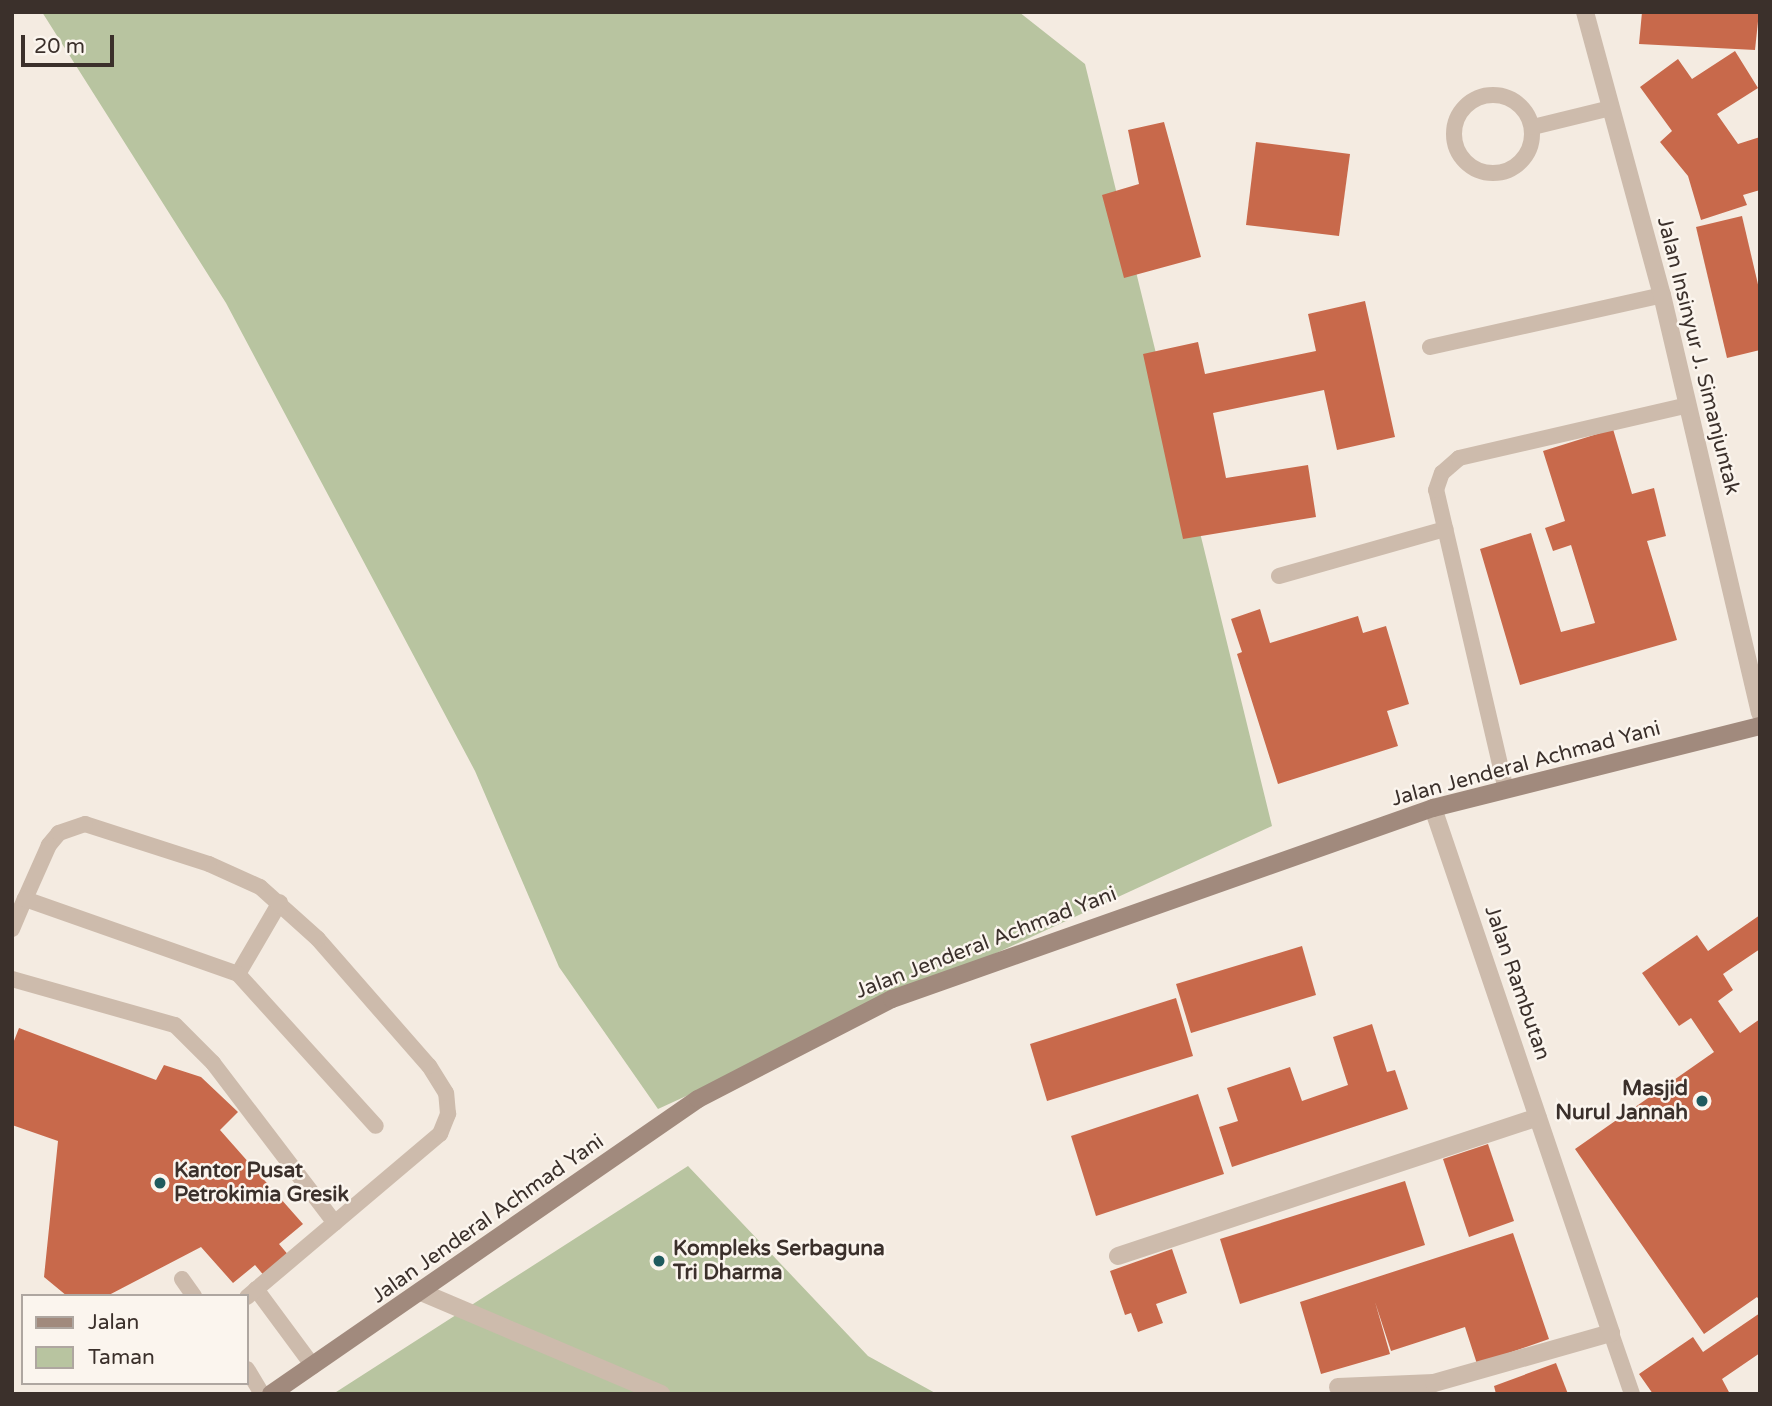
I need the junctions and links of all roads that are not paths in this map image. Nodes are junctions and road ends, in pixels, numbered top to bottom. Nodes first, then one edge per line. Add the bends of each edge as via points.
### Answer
1 (1585, 12) edge
2 (1611, 108) junction
3 (1533, 127) junction
4 (1662, 295) junction
5 (1430, 347) dead end
6 (1688, 405) junction
7 (1445, 529) junction
8 (1279, 576) dead end
9 (1760, 713) edge
10 (1760, 726) edge
11 (1506, 789) junction
12 (1433, 808) junction
13 (25, 899) junction
14 (280, 902) junction
15 (12, 929) edge
16 (238, 974) junction
17 (12, 979) edge
18 (1538, 1117) junction
19 (376, 1126) dead end
20 (335, 1223) junction
21 (1118, 1256) dead end
22 (182, 1279) dead end
23 (251, 1293) edge
24 (421, 1293) junction
25 (193, 1294) edge
26 (1611, 1333) junction
27 (313, 1366) junction
28 (248, 1371) edge
29 (1338, 1387) dead end
30 (262, 1394) edge
31 (271, 1394) edge
32 (661, 1394) edge
33 (1632, 1394) edge

1 - 2 street, Jalan Insinyur J. Simanjuntak
2 - 3 lane
2 - 4 street, Jalan Insinyur J. Simanjuntak
3 - 3 lane via 1520,103 1493,94 1468,103 1454,127 1458,155 1480,172 1507,172 1528,154
4 - 5 lane
4 - 6 street, Jalan Insinyur J. Simanjuntak
6 - 7 lane via 1459,458 1442,473 1436,489
6 - 9 street, Jalan Insinyur J. Simanjuntak
7 - 8 lane
7 - 11 lane
10 - 11 main road, Jalan Jenderal Achmad Yani
11 - 12 main road, Jalan Jenderal Achmad Yani
12 - 18 street, Jalan Rambutan
12 - 24 main road, Jalan Jenderal Achmad Yani via 892,999 698,1099
13 - 14 lane via 49,845 59,833 85,824 209,864
13 - 15 lane
13 - 16 lane
14 - 16 lane
14 - 20 lane via 429,1066 446,1093 448,1114 440,1134
16 - 19 lane
17 - 20 lane via 175,1024 213,1063
18 - 21 street
18 - 26 street, Jalan Rambutan
20 - 23 lane
22 - 25 lane
23 - 27 lane
24 - 27 main road, Jalan Jenderal Achmad Yani
24 - 32 street
26 - 29 street via 1434,1383
26 - 33 lane
27 - 31 main road, Jalan Jenderal Achmad Yani
28 - 30 lane

